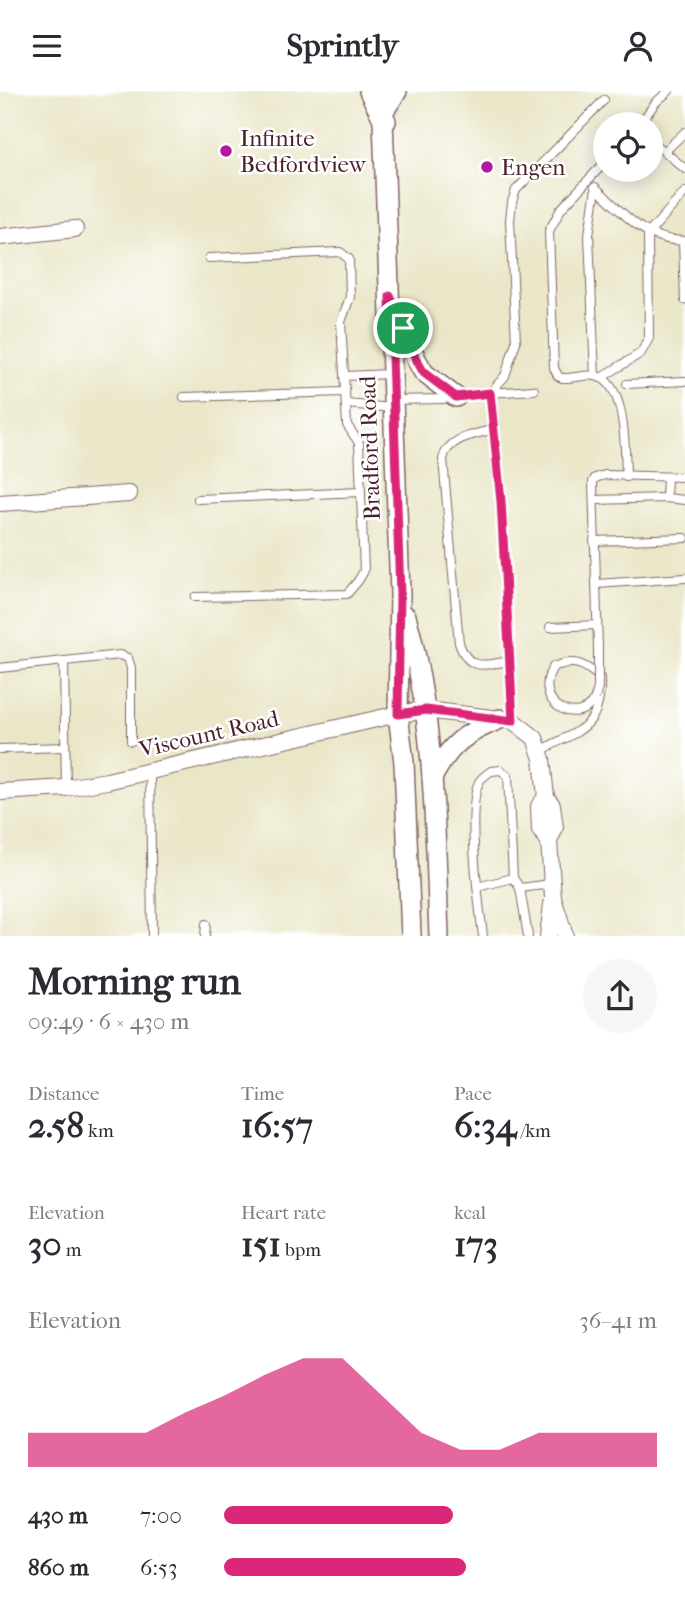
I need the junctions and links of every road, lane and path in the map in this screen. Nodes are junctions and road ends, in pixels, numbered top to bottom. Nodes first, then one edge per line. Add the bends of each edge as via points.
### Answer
1 (370, 91) edge
2 (396, 91) edge
3 (668, 91) edge
4 (604, 100) dead end
5 (384, 107) edge
6 (649, 112) edge
7 (685, 132) edge
8 (665, 151) joint
9 (685, 169) edge
10 (593, 174) edge
11 (587, 180) junction
12 (596, 188) junction
13 (685, 193) edge
14 (75, 229) dead end
15 (648, 234) junction
16 (0, 237) edge
17 (684, 241) edge
18 (209, 258) dead end
19 (390, 296) junction
20 (685, 300) edge
21 (392, 373) junction
22 (344, 376) junction
23 (598, 377) junction
24 (685, 381) edge
25 (627, 384) dead end
26 (534, 390) dead end
27 (345, 392) junction
28 (490, 393) junction
29 (184, 397) dead end
30 (456, 397) junction
31 (346, 404) junction
32 (393, 404) junction
33 (494, 429) junction
34 (626, 477) junction
35 (685, 477) edge
36 (667, 478) junction
37 (360, 492) junction
38 (129, 494) dead end
39 (666, 498) junction
40 (198, 499) dead end
41 (594, 500) junction
42 (685, 500) edge
43 (0, 503) edge
44 (685, 538) edge
45 (594, 541) junction
46 (685, 577) edge
47 (597, 584) junction
48 (400, 594) junction
49 (195, 597) dead end
50 (597, 625) junction
51 (550, 627) dead end
52 (64, 660) junction
53 (510, 661) junction
54 (0, 667) edge
55 (426, 710) junction
56 (398, 714) junction
57 (507, 720) junction
58 (131, 741) dead end
59 (65, 747) junction
60 (0, 749) edge
61 (540, 751) junction
62 (150, 771) junction
63 (432, 779) junction
64 (65, 788) junction
65 (0, 792) edge
66 (513, 878) junction
67 (478, 887) junction
68 (520, 888) junction
69 (553, 891) junction
70 (206, 924) dead end
71 (152, 936) edge
72 (205, 936) edge
73 (411, 936) edge
74 (439, 936) edge
75 (483, 936) edge
76 (528, 936) edge
77 (548, 936) edge
78 (565, 936) edge

1 - 5 main road
2 - 5 main road
3 - 6 lane
4 - 28 lane via 516,190 510,220 516,342 505,376
5 - 19 street, Bradford Road
7 - 8 lane
8 - 9 lane
10 - 11 lane
11 - 12 lane
11 - 23 lane via 554,219 550,231 555,371 562,378
12 - 15 lane
12 - 23 lane via 589,235
13 - 15 lane
14 - 16 street
15 - 17 lane
15 - 23 lane via 649,338 641,353
17 - 20 lane
18 - 22 lane via 346,255 350,297 341,322
19 - 21 street, Bradford Road
19 - 30 street via 424,373
21 - 22 lane
21 - 32 street, Bradford Road
22 - 27 lane
23 - 34 lane via 612,390 622,413
24 - 25 lane
26 - 28 lane
27 - 29 lane
27 - 31 lane
28 - 30 lane
28 - 33 lane
30 - 32 lane
31 - 32 lane
31 - 37 lane via 347,425 359,443
32 - 48 street, Bradford Road
33 - 53 lane
33 - 53 lane via 453,442 443,459 458,643 471,663
34 - 36 lane
34 - 41 lane via 595,478
35 - 36 lane
36 - 39 lane
37 - 40 lane
37 - 49 lane via 364,571 346,594
38 - 43 street
39 - 41 lane
39 - 42 lane
41 - 45 lane
44 - 45 lane
45 - 47 lane
46 - 47 lane
47 - 50 lane
48 - 55 street, Bradford Road
48 - 56 street, Bradford Road
50 - 51 lane
50 - 61 lane, bridge via 598,648 598,688 592,705 567,711 555,706 546,687 553,667 570,661 585,664 600,678 596,715 588,725
52 - 54 lane
52 - 58 lane via 128,658
52 - 59 lane
53 - 57 lane
55 - 56 street, Viscount Road
55 - 57 street, Viscount Road
55 - 63 street, Bradford Road
56 - 62 street, Viscount Road
56 - 73 street, Bradford Road
57 - 61 street via 535,738
57 - 63 street via 475,729 452,747
59 - 60 lane
59 - 64 lane
61 - 69 street via 546,797 538,806 540,830 550,841
62 - 64 street, Viscount Road
62 - 71 lane
63 - 74 street, Bradford Road
64 - 65 street, Viscount Road
66 - 67 lane
66 - 67 lane via 508,776 501,770 491,771 479,782 474,810
66 - 68 lane
67 - 75 lane
68 - 69 lane
68 - 76 lane
69 - 77 street
69 - 78 street
70 - 72 lane

